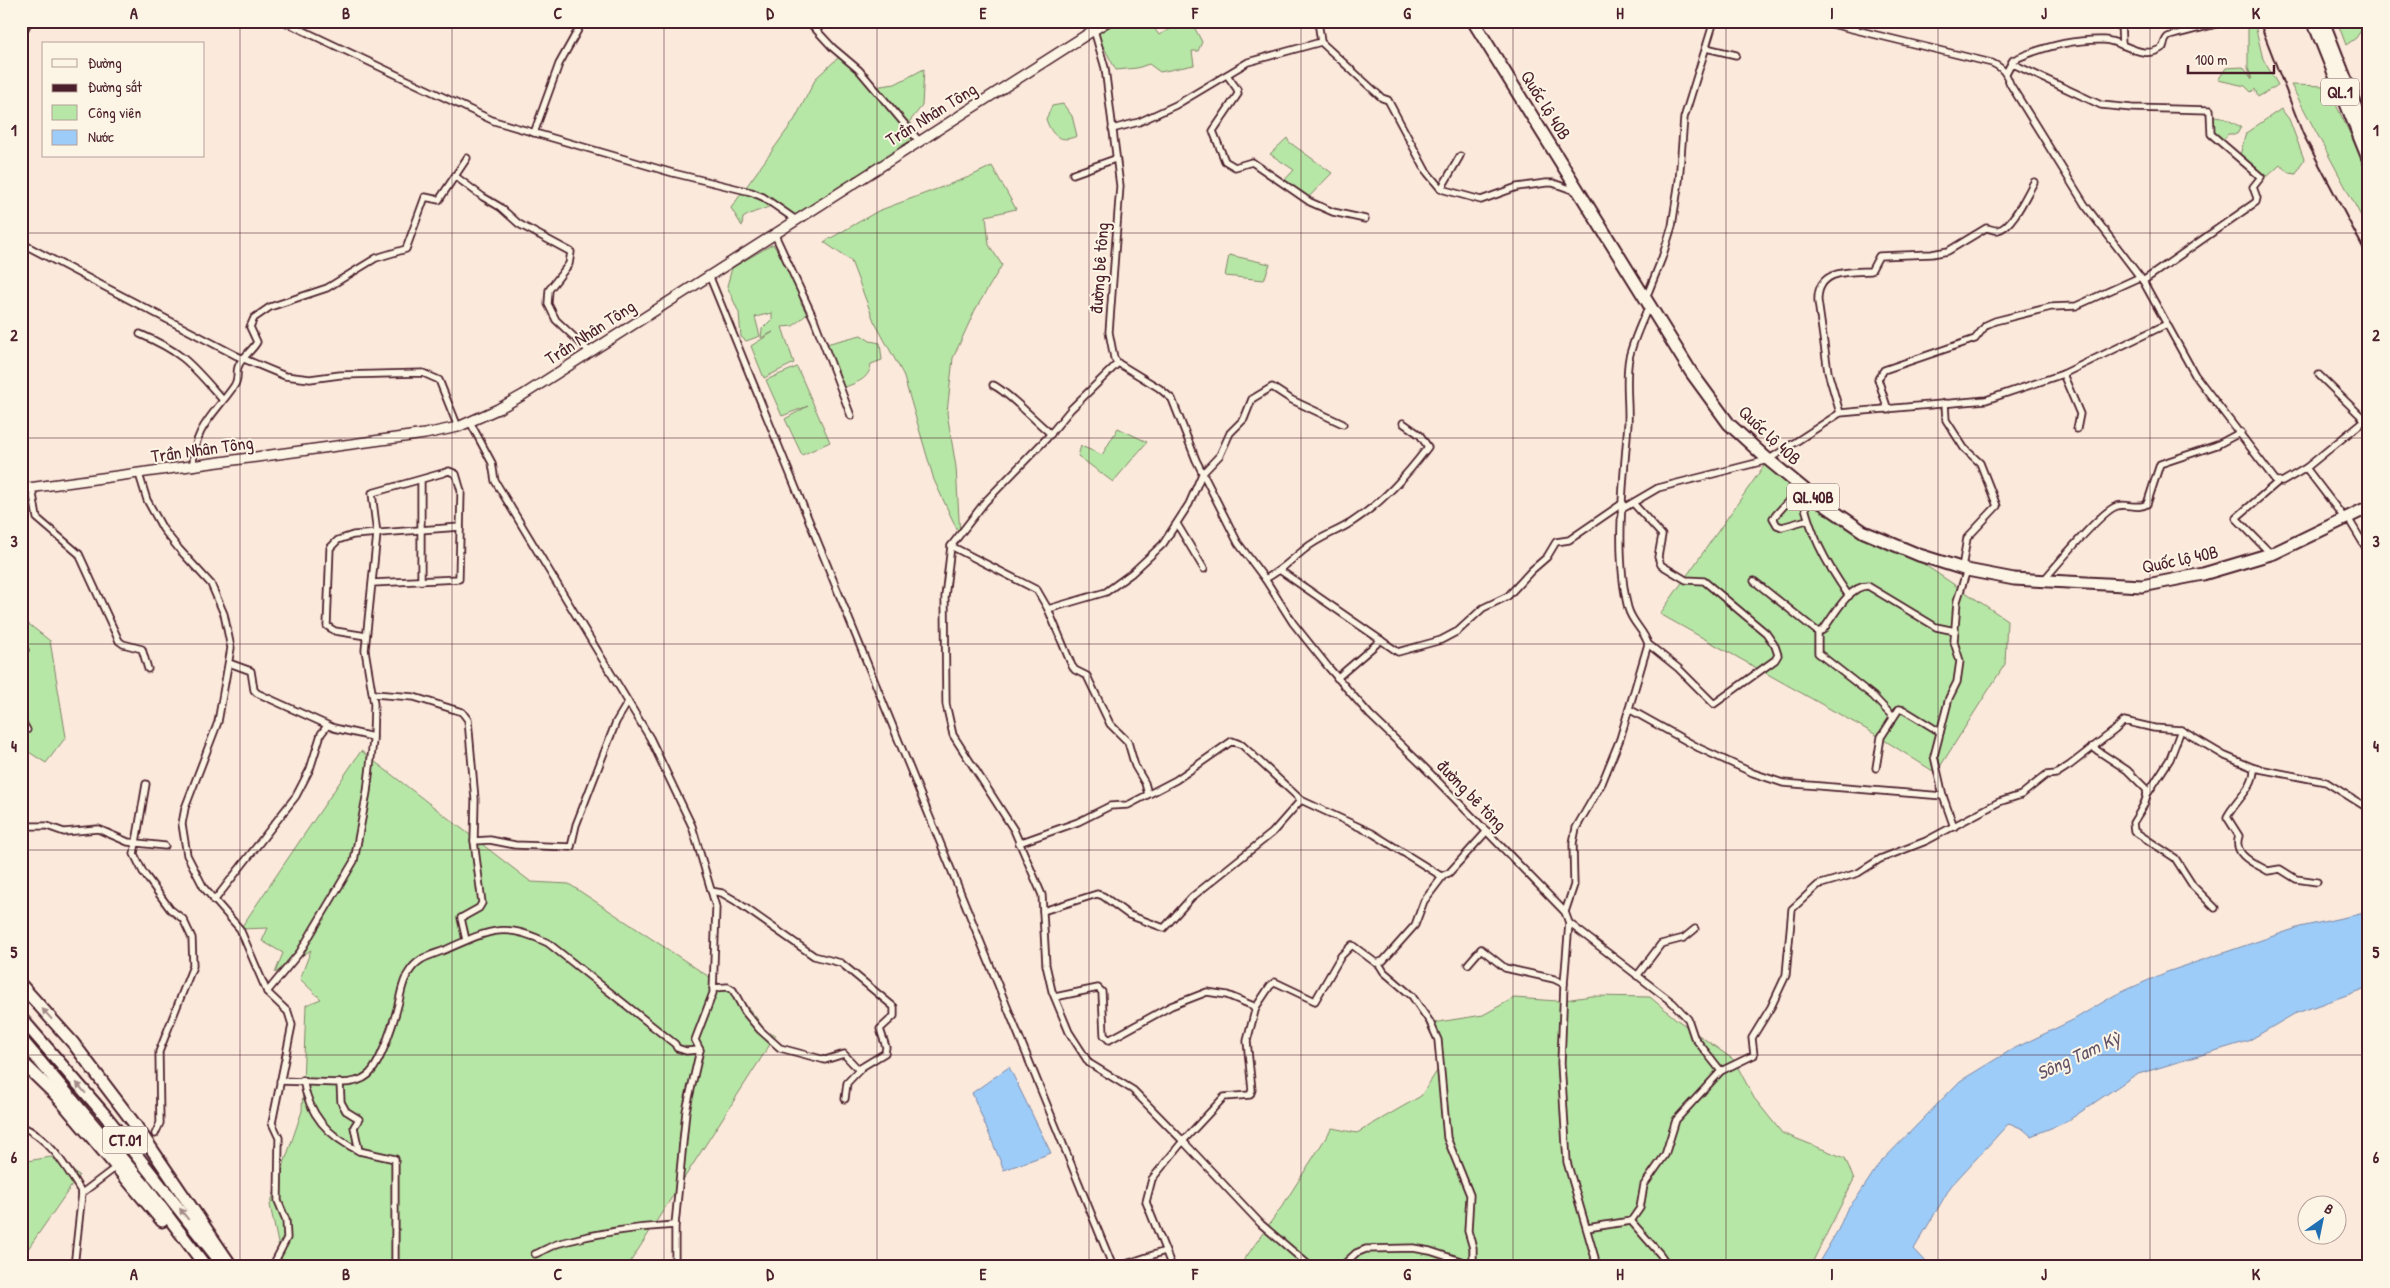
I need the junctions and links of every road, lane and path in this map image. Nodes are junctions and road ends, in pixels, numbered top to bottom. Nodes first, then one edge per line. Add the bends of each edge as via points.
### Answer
1 (29, 21) edge
2 (283, 21) edge
3 (583, 21) edge
4 (808, 21) edge
5 (1318, 21) edge
6 (1473, 21) edge
7 (1714, 21) edge
8 (1819, 21) edge
9 (2122, 21) edge
10 (2225, 21) edge
11 (2312, 21) edge
12 (2323, 21) edge
13 (1100, 25) edge
14 (21, 36) edge
15 (1321, 42) junction
16 (2122, 45) junction
17 (1706, 48) junction
18 (1736, 55) dead end
19 (2011, 63) junction
20 (2006, 73) junction
21 (1227, 75) junction
22 (1112, 128) junction
23 (534, 133) junction
24 (2369, 139) edge
25 (919, 141) junction
26 (1460, 156) dead end
27 (467, 158) dead end
28 (1115, 159) junction
29 (2369, 161) edge
30 (1073, 174) dead end
31 (455, 176) junction
32 (2034, 182) dead end
33 (1441, 189) junction
34 (1580, 193) junction
35 (1365, 219) dead end
36 (796, 220) junction
37 (774, 233) junction
38 (21, 243) edge
39 (709, 275) junction
40 (2141, 279) junction
41 (1648, 300) junction
42 (2167, 324) junction
43 (140, 334) dead end
44 (590, 352) junction
45 (244, 358) junction
46 (1118, 363) junction
47 (2063, 374) junction
48 (2319, 375) dead end
49 (993, 385) dead end
50 (222, 399) junction
51 (1945, 403) junction
52 (1888, 410) junction
53 (1840, 413) junction
54 (851, 416) dead end
55 (470, 422) junction
56 (1403, 423) dead end
57 (1343, 424) dead end
58 (458, 427) junction
59 (2076, 428) dead end
60 (2241, 432) junction
61 (1051, 434) junction
62 (1768, 460) junction
63 (193, 467) junction
64 (2306, 468) junction
65 (139, 474) junction
66 (1202, 474) junction
67 (420, 480) junction
68 (2279, 481) junction
69 (1801, 487) junction
70 (32, 488) junction
71 (21, 489) edge
72 (1633, 503) junction
73 (1622, 506) junction
74 (2369, 506) edge
75 (2346, 518) junction
76 (1807, 520) junction
77 (1176, 524) junction
78 (460, 527) junction
79 (419, 530) junction
80 (376, 534) junction
81 (951, 546) junction
82 (2369, 553) edge
83 (2271, 554) junction
84 (1204, 569) dead end
85 (1964, 569) junction
86 (1281, 571) junction
87 (1265, 579) junction
88 (421, 581) junction
89 (1754, 581) dead end
90 (2043, 581) junction
91 (372, 583) junction
92 (1849, 596) junction
93 (1048, 610) junction
94 (1955, 630) junction
95 (1818, 632) junction
96 (366, 636) junction
97 (1382, 640) junction
98 (1648, 644) junction
99 (229, 663) junction
100 (148, 669) dead end
101 (1338, 678) junction
102 (373, 694) junction
103 (628, 702) junction
104 (1629, 710) junction
105 (1893, 718) junction
106 (21, 720) edge
107 (327, 726) junction
108 (26, 730) dead end
109 (2181, 730) junction
110 (1940, 732) junction
111 (373, 737) junction
112 (2092, 747) junction
113 (1876, 768) dead end
114 (2254, 768) junction
115 (146, 784) dead end
116 (2148, 793) junction
117 (1148, 794) junction
118 (1943, 796) junction
119 (1301, 800) junction
120 (2369, 809) edge
121 (21, 826) edge
122 (1954, 828) junction
123 (1487, 831) junction
124 (474, 841) junction
125 (134, 843) junction
126 (1019, 843) junction
127 (165, 846) dead end
128 (1443, 876) junction
129 (2317, 882) dead end
130 (712, 891) junction
131 (214, 901) junction
132 (2215, 908) dead end
133 (1043, 911) junction
134 (1565, 912) junction
135 (1569, 923) junction
136 (1695, 929) dead end
137 (466, 940) junction
138 (1379, 964) junction
139 (1468, 964) dead end
140 (1637, 976) junction
141 (1564, 984) junction
142 (21, 985) edge
143 (714, 988) junction
144 (267, 992) junction
145 (1055, 998) junction
146 (1256, 1007) junction
147 (21, 1018) edge
148 (21, 1039) edge
149 (700, 1050) junction
150 (21, 1061) edge
151 (859, 1070) junction
152 (1721, 1071) junction
153 (303, 1080) junction
154 (280, 1081) junction
155 (340, 1083) junction
156 (845, 1100) dead end
157 (21, 1126) edge
158 (155, 1134) tunnel mouth
159 (1183, 1141) junction
160 (359, 1151) junction
161 (111, 1171) dead end
162 (82, 1193) junction
163 (1631, 1221) junction
164 (675, 1225) junction
165 (1587, 1228) junction
166 (1165, 1251) junction
167 (535, 1254) dead end
168 (1474, 1266) edge
169 (74, 1267) edge
170 (200, 1267) edge
171 (206, 1267) edge
172 (224, 1267) edge
173 (232, 1267) edge
174 (272, 1267) edge
175 (395, 1267) edge
176 (675, 1267) edge
177 (1115, 1267) edge
178 (1172, 1267) edge
179 (1311, 1267) edge
180 (1341, 1267) edge
181 (1593, 1267) edge
182 (1669, 1267) edge

1 - 14 street
2 - 23 street via 486,118
3 - 23 street via 559,64
4 - 25 street via 858,70
5 - 15 street
6 - 34 highway, Quốc lộ 40B / QL.40B
7 - 17 street
8 - 20 street via 1992,63
9 - 16 street
10 - 16 street via 2172,34 2166,38 2163,48 2157,51 2139,52
11 - 29 highway, QL.1
12 - 24 highway, QL.1
13 - 22 street, đường bê tông
13 - 25 street, Trần Nhân Tông
15 - 21 street via 1257,58
15 - 33 street via 1388,100 1426,171
16 - 19 street via 2096,40 2048,47
17 - 18 street
17 - 41 street via 1684,118 1672,226
19 - 20 street
19 - 40 street via 2101,105 2210,110 2211,134 2261,177 2253,187 2256,202
20 - 40 street via 2085,205
21 - 22 street via 1157,114
21 - 35 street via 1238,94 1214,131 1225,161 1235,167 1252,162 1310,202 1333,212
22 - 28 street, đường bê tông
23 - 36 street via 751,192
25 - 36 street, Trần Nhân Tông
26 - 33 street
27 - 31 street
28 - 30 street
28 - 46 street, đường bê tông via 1120,186 1109,332
31 - 44 street via 498,205 519,224 572,252 569,264 550,290 548,304 556,320
31 - 45 street via 438,200 425,197 406,248 380,256 327,288 282,301 254,318 250,327 258,340
32 - 53 street via 2016,213 2002,228 1986,228 1948,251 1879,256 1871,271 1831,275 1819,291 1818,301 1828,372
33 - 34 street via 1481,200 1517,187 1546,183
34 - 41 highway, Quốc lộ 40B / QL.40B
36 - 37 street, Trần Nhân Tông
37 - 39 street, Trần Nhân Tông
37 - 54 street via 814,320
38 - 45 street
39 - 44 street, Trần Nhân Tông
39 - 177 street
40 - 42 street
40 - 52 street via 2076,306 2051,307 1995,321 1986,325 1975,339 1884,370 1878,379
41 - 62 highway, Quốc lộ 40B / QL.40B via 1691,372 1729,424
41 - 73 street via 1629,359
42 - 47 street
42 - 60 street via 2195,375
43 - 50 street via 184,357
44 - 55 street, Trần Nhân Tông via 523,395
45 - 50 street via 238,367 238,379
45 - 58 street via 285,376 310,379 340,375 423,373 433,376 439,380
46 - 61 street via 1071,409
46 - 66 street, đường bê tông via 1172,399
47 - 51 street via 1986,400
47 - 59 street via 2079,410
48 - 64 street via 2366,420
49 - 61 street via 1003,389
50 - 63 street via 196,438
51 - 52 street
51 - 85 street via 1946,420 1964,448 1980,463 1997,506 1967,538
52 - 53 street
53 - 62 street
55 - 58 street, Trần Nhân Tông
55 - 103 street via 492,463 495,481
56 - 86 street via 1428,447 1421,456 1384,499 1350,524 1305,549
57 - 66 street via 1272,387 1252,400 1244,419 1230,433 1220,455
58 - 63 street, Trần Nhân Tông via 392,440
60 - 68 street via 2258,459
60 - 90 street via 2217,445 2160,464 2147,504 2140,507 2117,506 2107,512
61 - 81 street via 985,502
62 - 69 highway, Quốc lộ 40B / QL.40B
62 - 72 street via 1658,488
63 - 65 street, Trần Nhân Tông
64 - 68 street
64 - 75 street
65 - 70 street, Trần Nhân Tông
65 - 99 street via 147,500 163,529 211,584 229,631
66 - 77 street
66 - 87 street, đường bê tông via 1238,543
67 - 78 street via 449,472 456,474 461,491
67 - 79 street
67 - 80 street via 374,491
68 - 83 street via 2236,518
69 - 76 street
69 - 76 street via 1773,518 1782,528
69 - 85 highway, Quốc lộ 40B / QL.40B via 1864,532
70 - 71 street, Trần Nhân Tông
70 - 100 street via 36,518 79,554 119,641 142,649
72 - 73 street
72 - 98 street via 1662,535 1658,557 1661,565 1686,580 1704,581 1766,633 1778,655 1714,704
73 - 97 street via 1569,540 1556,542 1547,557 1508,596 1483,608 1458,631 1441,640 1398,652
73 - 98 street via 1628,609
74 - 75 highway, Quốc lộ 40B / QL.40B
75 - 82 street
75 - 83 highway, Quốc lộ 40B / QL.40B
76 - 92 street via 1822,556
77 - 84 street
77 - 93 street via 1163,544 1106,592
78 - 79 street
78 - 88 street via 459,579
79 - 80 street
79 - 88 street
80 - 91 street
80 - 96 street via 346,537 330,548 327,626 335,631
81 - 93 street via 1036,590
81 - 126 street via 945,597 946,704 953,735 1014,830
83 - 90 highway, Quốc lộ 40B / QL.40B via 2203,574 2142,586
85 - 90 highway, Quốc lộ 40B / QL.40B
85 - 94 street
86 - 87 street
86 - 97 street
87 - 101 street, đường bê tông via 1293,623
88 - 91 street
89 - 95 street
91 - 96 street
92 - 94 street via 1860,587 1868,586 1936,627
92 - 95 street
93 - 117 street via 1074,670 1087,676 1110,724 1128,742
94 - 110 street via 1954,642 1960,661 1957,682
95 - 105 street via 1818,653 1860,685
96 - 102 street via 365,650
97 - 101 street
98 - 104 street
99 - 107 street via 251,671 257,693
99 - 131 street via 218,722 188,798 182,824 187,854
101 - 123 street, đường bê tông via 1370,715
102 - 111 street
102 - 124 street via 414,697 462,712 467,717 475,799
103 - 124 street via 616,722 576,825 571,847
103 - 130 street via 650,738 692,826
104 - 118 street via 1700,748 1783,783
104 - 134 street via 1602,783 1576,828 1574,885
105 - 110 street via 1901,709
105 - 113 street via 1881,737
106 - 108 street
107 - 111 street
107 - 131 street via 296,796
109 - 112 street via 2124,721
109 - 114 street via 2225,756
109 - 116 street via 2170,759
110 - 118 street via 1934,756
111 - 144 street via 354,861 300,952
112 - 116 street via 2127,770
112 - 122 street via 2056,774 2046,775 2021,795 1999,802
114 - 120 street via 2321,780
114 - 129 street via 2253,778 2227,817 2239,836 2237,849 2268,871 2280,869 2296,879
115 - 125 street
116 - 132 street via 2132,828 2175,858 2194,886
117 - 119 street via 1183,776 1232,741 1242,745
117 - 126 street via 1128,805 1110,806 1078,822
118 - 122 street
119 - 128 street via 1372,833
119 - 133 street via 1272,833 1192,898 1164,928 1129,915 1096,894
121 - 125 street via 47,826 64,832 98,829
122 - 152 street via 1880,859 1858,873 1818,885 1792,909 1786,975 1752,1038 1754,1055
123 - 128 street
123 - 134 street, đường bê tông
124 - 137 street via 482,903 461,918
125 - 127 street
125 - 158 street via 134,854 143,872 170,908 183,919 192,938 193,966 160,1052 160,1123
126 - 133 street via 1042,894
128 - 138 street via 1424,900 1415,925
130 - 143 street via 716,907
130 - 151 street via 734,900 817,958 842,963 890,1002 895,1009 894,1016 880,1029 885,1053
131 - 144 street via 240,929
133 - 145 street via 1046,965
134 - 135 street, đường bê tông
135 - 140 street
135 - 141 street, đường bê tông
136 - 140 street via 1684,938 1661,944
137 - 149 street via 496,930 528,933 548,943 677,1048
137 - 155 street via 415,963 406,977 396,1012 370,1074
138 - 146 street via 1352,945 1341,956 1315,1002 1274,982
138 - 168 street via 1412,996 1438,1040 1448,1138 1470,1196 1468,1231
139 - 141 street via 1481,949 1505,968
140 - 152 street via 1673,1003 1688,1019 1694,1037
141 - 165 street, đường bê tông via 1561,1063 1567,1162
173 -> 142 highway via 136,1126 73,1043
143 - 149 street via 695,1040
143 - 151 street via 731,988 745,1012 775,1045 825,1060 844,1054
144 - 154 street via 288,1012 292,1025
145 - 146 street via 1098,988 1102,992 1104,1035 1108,1040 1170,1006 1207,992 1227,995
145 - 159 street via 1069,1032 1089,1062 1132,1090
146 - 159 street via 1247,1041 1250,1095 1224,1097
172 -> 147 highway, CT.01 via 104,1114
148 - 171 highway, CT.01 via 139,1179
149 - 164 street via 686,1111
150 - 170 highway via 105,1151
151 - 156 street via 845,1085
152 - 163 street via 1676,1120 1665,1155 1644,1185 1640,1208
153 - 154 street
153 - 155 street
153 - 160 street via 308,1104 320,1121 340,1141
154 - 174 street via 272,1123 279,1138 278,1201 286,1220 287,1238
155 - 160 street via 346,1110 359,1119 354,1127
157 - 162 street via 33,1131 60,1157
159 - 166 street via 1152,1179 1146,1202
159 - 179 street via 1261,1224
160 - 175 street via 395,1159
161 - 162 street
162 - 169 street
163 - 165 street
163 - 182 street
164 - 167 street via 646,1226 586,1236 558,1243
164 - 176 street
165 - 181 street, đường bê tông via 1595,1258
166 - 177 street
166 - 178 street
168 - 180 street via 1430,1250 1413,1248 1366,1249

